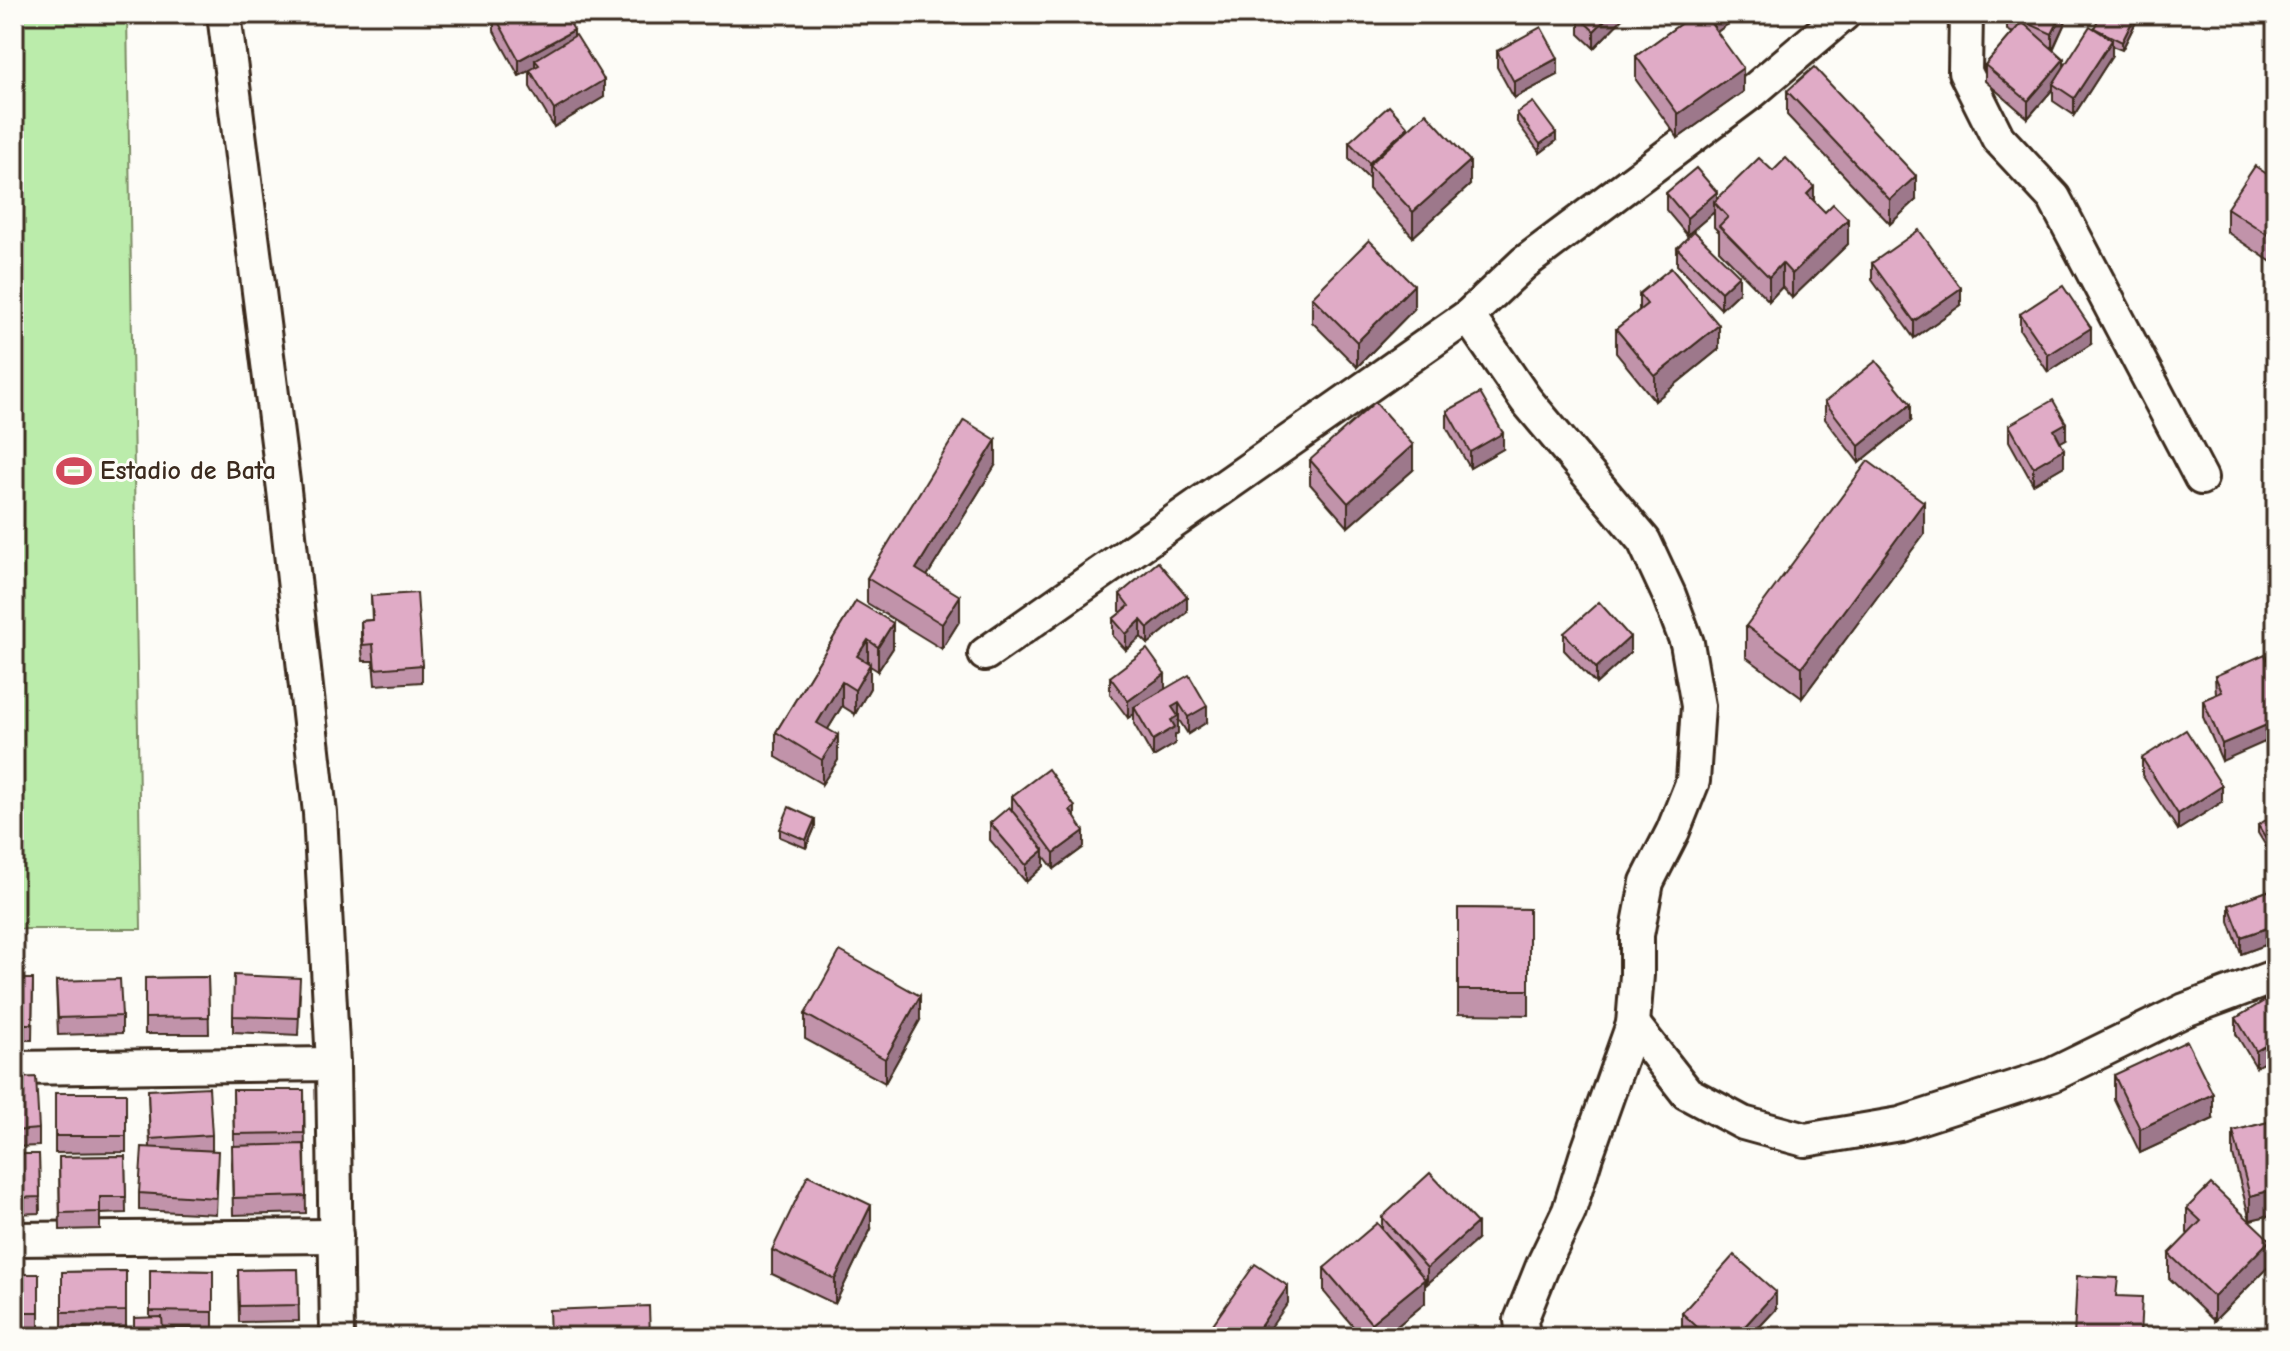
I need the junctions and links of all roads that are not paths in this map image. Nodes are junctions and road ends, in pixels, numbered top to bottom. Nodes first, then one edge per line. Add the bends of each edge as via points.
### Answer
1 (224, 14) edge
2 (1844, 14) edge
3 (1966, 14) edge
4 (1468, 316) junction
5 (2201, 478) dead end
6 (985, 654) dead end
7 (2276, 976) edge
8 (1633, 1024) junction
9 (333, 1064) junction
10 (14, 1068) edge
11 (336, 1236) junction
12 (14, 1239) edge
13 (337, 1337) edge
14 (1523, 1337) edge

1 - 9 street via 320,813
2 - 4 street via 1752,92 1524,263
3 - 5 street via 1965,72 1998,138 2054,198
4 - 6 street
4 - 8 street via 1526,400 1644,541 1687,643 1698,706 1693,781 1647,882 1637,935
7 - 8 street via 2185,1010 2052,1075 1900,1124 1805,1140 1743,1123 1687,1093
8 - 14 street via 1569,1211 1521,1320
9 - 10 street
9 - 11 street
11 - 12 street
11 - 13 street

